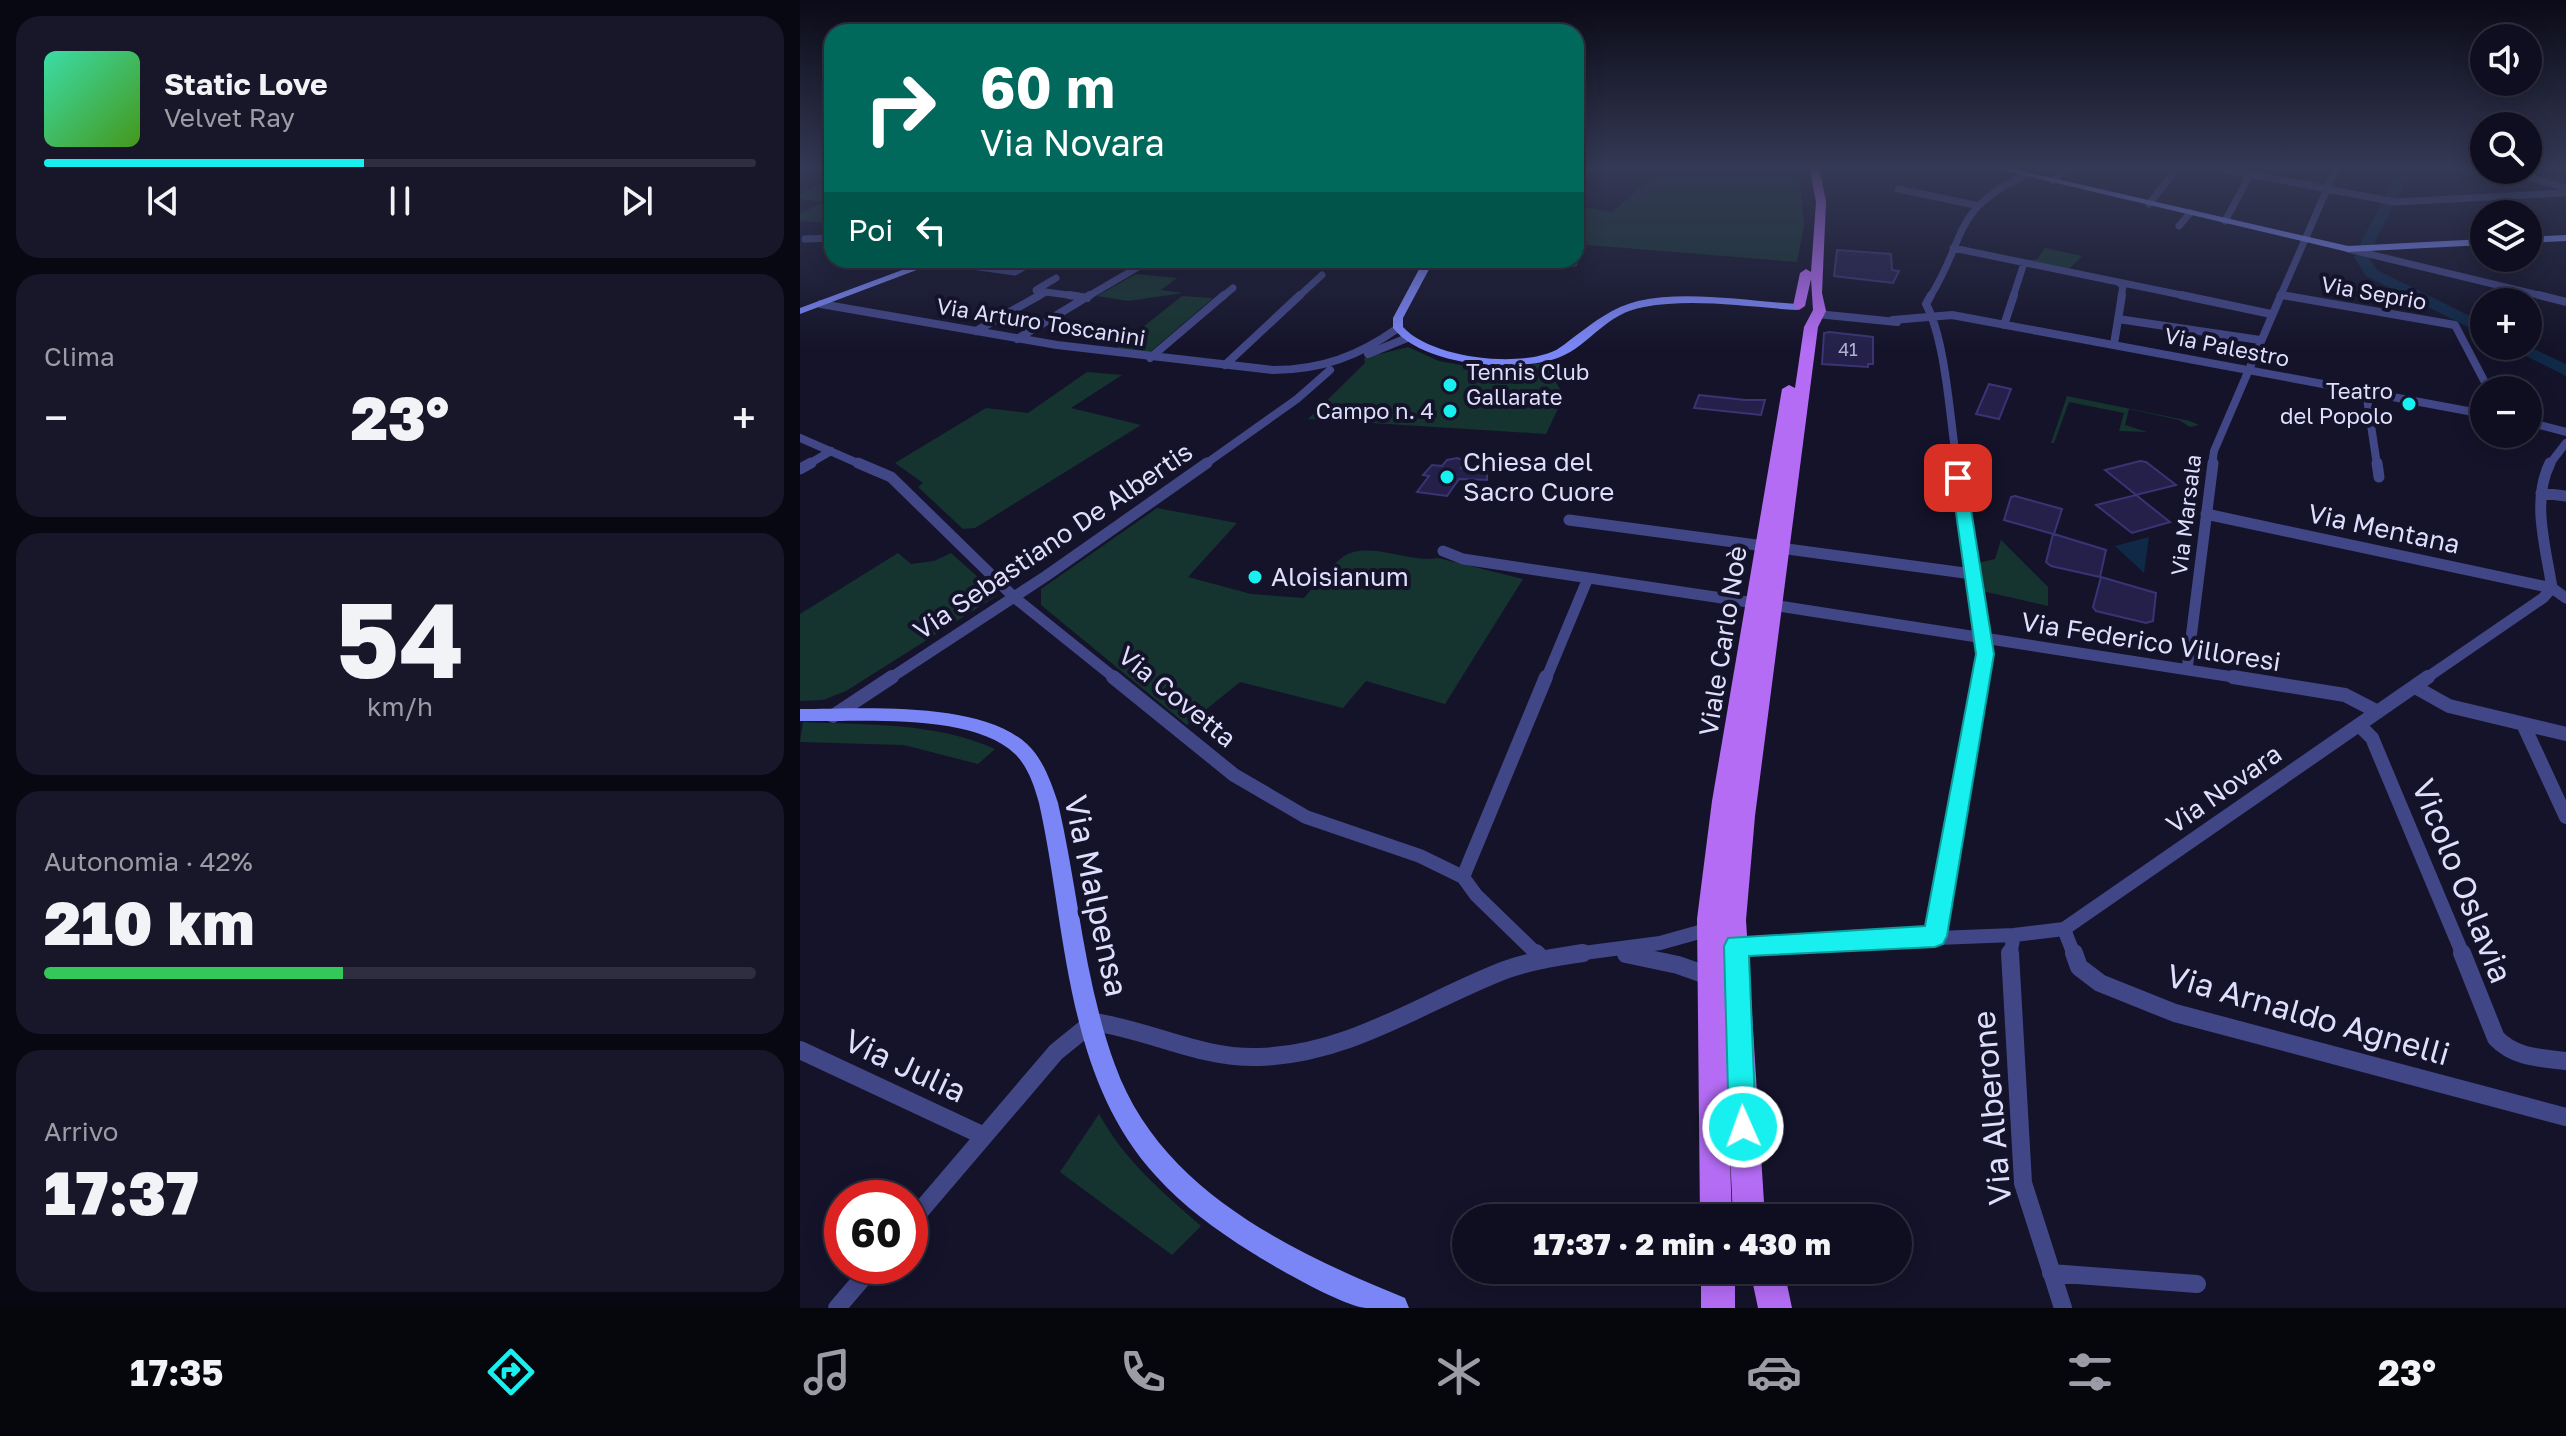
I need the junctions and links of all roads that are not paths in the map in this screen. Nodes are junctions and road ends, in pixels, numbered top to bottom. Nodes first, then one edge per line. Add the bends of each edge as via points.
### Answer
1 (1812, 227) edge
2 (1818, 227) edge
3 (1960, 227) edge
4 (2250, 227) edge
5 (2311, 227) edge
6 (824, 238) edge
7 (2566, 238) edge
8 (805, 239) dead end
9 (2542, 239) edge
10 (2305, 240) junction
11 (2470, 243) edge
12 (1953, 248) junction
13 (2388, 248) junction
14 (2348, 249) junction
15 (2381, 258) junction
16 (2024, 263) junction
17 (917, 268) edge
18 (986, 268) edge
19 (1022, 268) edge
20 (1137, 268) edge
21 (1425, 268) edge
22 (1015, 272) junction
23 (1035, 274) dead end
24 (1322, 275) dead end
25 (1056, 278) dead end
26 (2118, 282) junction
27 (1233, 288) dead end
28 (1046, 292) junction
29 (2280, 295) junction
30 (1087, 298) junction
31 (2566, 302) edge
32 (821, 304) junction
33 (800, 311) edge
34 (1808, 311) junction
35 (2271, 314) junction
36 (1932, 317) junction
37 (2118, 319) junction
38 (2004, 325) junction
39 (1398, 328) junction
40 (976, 331) junction
41 (1407, 338) junction
42 (1017, 339) junction
43 (2260, 340) junction
44 (2114, 344) junction
45 (1150, 358) junction
46 (1225, 365) junction
47 (2248, 369) junction
48 (1315, 371) junction
49 (2482, 376) edge
50 (2366, 392) junction
51 (1297, 399) junction
52 (2470, 411) edge
53 (2542, 426) edge
54 (2566, 432) edge
55 (800, 438) edge
56 (2566, 443) edge
57 (831, 451) junction
58 (800, 469) edge
59 (2379, 477) dead end
60 (2541, 493) junction
61 (2566, 496) edge
62 (2206, 514) junction
63 (1569, 520) dead end
64 (1772, 547) junction
65 (1443, 551) dead end
66 (1972, 574) junction
67 (1588, 578) junction
68 (2552, 588) junction
69 (1015, 598) junction
70 (2543, 598) junction
71 (2566, 598) edge
72 (1764, 604) junction
73 (2566, 606) edge
74 (1983, 638) junction
75 (2187, 670) junction
76 (2415, 687) junction
77 (2378, 712) junction
78 (800, 715) edge
79 (833, 716) junction
80 (2523, 724) junction
81 (2359, 725) junction
82 (2566, 734) edge
83 (2566, 817) edge
84 (1463, 877) junction
85 (1710, 929) junction
86 (2064, 929) junction
87 (2014, 935) junction
88 (1935, 936) junction
89 (1736, 946) junction
90 (1611, 951) junction
91 (1543, 960) junction
92 (1712, 977) junction
93 (1093, 1022) junction
94 (800, 1050) edge
95 (2566, 1061) edge
96 (2566, 1117) edge
97 (984, 1136) junction
98 (928, 1202) edge
99 (1716, 1204) edge
100 (1748, 1204) edge
101 (2051, 1273) junction
102 (858, 1284) edge
103 (1718, 1284) edge
104 (1770, 1284) edge
105 (2197, 1284) dead end
106 (837, 1308) edge
107 (1395, 1308) edge
108 (1718, 1308) edge
109 (1775, 1308) edge
110 (2063, 1308) edge

1 - 34 main road, Viale Carlo Noè
2 - 34 main road, Viale Carlo Noè
3 - 12 street
4 - 10 street
5 - 10 street, Via Marsala
6 - 8 street
7 - 9 street
10 - 14 street
10 - 29 street, Via Marsala
11 - 13 street
12 - 16 street
12 - 36 street via 1936,290 1937,311
13 - 14 street
13 - 15 street
14 - 15 street
15 - 31 street
16 - 26 street
16 - 38 street
17 - 32 street
18 - 22 street
19 - 22 street
20 - 30 street
21 - 39 street via 1398,318
22 - 23 street
24 - 46 street
25 - 28 street via 1036,290
26 - 35 street
26 - 37 street via 2123,286
27 - 45 street
28 - 30 street
28 - 40 street
29 - 35 street, Via Marsala
29 - 49 street, Via Seprio via 2460,329
30 - 42 street
32 - 33 street
32 - 40 street, Via Arturo Toscanini
34 - 36 street, Via Palestro via 1893,320
34 - 41 street via 1676,300 1639,304 1612,314 1558,354 1514,363 1466,361
34 - 64 main road, Viale Carlo Noè
35 - 43 street, Via Marsala
36 - 38 street, Via Palestro
36 - 66 street
37 - 43 street
37 - 44 street
38 - 44 street, Via Palestro
39 - 41 street
39 - 48 street
40 - 42 street, Via Arturo Toscanini
41 - 48 street
42 - 45 street, Via Arturo Toscanini
43 - 47 street, Via Marsala
44 - 47 street, Via Palestro
45 - 46 street, Via Arturo Toscanini
46 - 48 street, Via Arturo Toscanini
47 - 50 street, Via Palestro
47 - 62 street, Via Marsala via 2214,451
48 - 51 street, Via Sebastiano De Albertis
48 - 51 street
50 - 52 street, Via Palestro
50 - 59 street
51 - 69 street, Via Sebastiano De Albertis
53 - 54 street
55 - 57 street, Via Covetta
56 - 60 street via 2547,462
57 - 58 street
57 - 69 street, Via Covetta via 891,477
60 - 61 street
60 - 68 street
62 - 68 street, Via Mentana
62 - 75 street, Via Marsala
63 - 64 street
64 - 66 street
64 - 72 main road, Viale Carlo Noè
65 - 67 street, Via Federico Villoresi via 1463,559
66 - 74 street
67 - 72 street, Via Federico Villoresi
67 - 84 street
68 - 70 street, Via Novara
68 - 71 street
69 - 79 street, Via Sebastiano De Albertis
69 - 84 street, Via Covetta via 1265,795 1306,817 1420,856
70 - 73 street
70 - 76 street, Via Novara
72 - 74 street, Via Federico Villoresi
72 - 85 main road, Viale Carlo Noè via 1724,801
72 - 89 main road, Viale Carlo Noè via 1733,920
74 - 75 street, Via Federico Villoresi
74 - 88 street via 1985,654
75 - 77 street, Via Federico Villoresi via 2345,695
76 - 77 street, Via Novara
76 - 80 street via 2449,706
77 - 81 street, Via Novara
78 - 79 street, Via Malpensa
79 - 93 street, Via Malpensa via 970,725 1019,747 1033,765 1047,802
80 - 82 street
80 - 83 street
81 - 86 street, Via Novara
81 - 95 street, Vicolo Oslavia via 2372,738 2413,830 2496,1038 2516,1053
84 - 91 street, Via Covetta
85 - 90 street via 1681,941
85 - 92 main road, Viale Carlo Noè
86 - 87 street, Via Novara
86 - 96 street, Via Arnaldo Agnelli via 2079,967 2100,983 2175,1013
87 - 88 street, Via Novara
87 - 101 street, Via Alberone via 2010,954 2023,1183
88 - 89 street, Via Novara
89 - 100 main road, Viale Carlo Noè
90 - 91 street
90 - 92 street
91 - 93 street, Via Malpensa via 1508,969 1362,1039 1315,1052 1235,1057 1194,1051 1127,1025
92 - 99 main road, Viale Carlo Noè
93 - 97 street via 1056,1052
93 - 107 street via 1114,1091 1127,1113 1160,1162 1202,1204 1254,1242
94 - 97 street, Via Julia
97 - 98 street
101 - 105 street
101 - 110 street, Via Alberone
102 - 106 street
103 - 108 main road
104 - 109 main road

